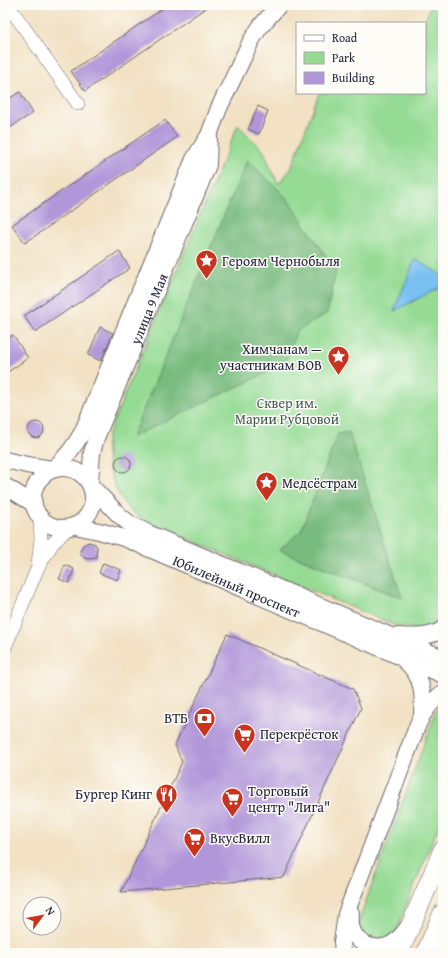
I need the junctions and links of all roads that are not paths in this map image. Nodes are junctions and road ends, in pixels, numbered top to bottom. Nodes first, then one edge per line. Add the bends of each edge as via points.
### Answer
1 (8, 5) edge
2 (280, 5) edge
3 (78, 104) dead end
4 (209, 135) junction
5 (5, 460) edge
6 (52, 469) junction
7 (91, 485) junction
8 (5, 486) edge
9 (37, 511) junction
10 (72, 527) junction
11 (38, 567) junction
12 (443, 629) edge
13 (392, 636) junction
14 (5, 647) edge
15 (396, 655) junction
16 (443, 658) edge
17 (443, 675) edge
18 (443, 693) edge
19 (422, 714) junction
20 (443, 850) edge
21 (353, 898) junction
22 (443, 913) edge
23 (412, 923) junction
24 (427, 951) edge
25 (343, 953) edge
26 (399, 953) edge

1 - 3 street
2 - 4 main road, улица 9 Мая via 251,41
4 - 6 main road, улица 9 Мая via 194,160 83,431 76,445
4 - 7 main road, улица 9 Мая via 208,165 96,438 92,453
5 - 6 main road, Юбилейный проспект
6 - 7 main road, Юбилейный проспект via 68,467 76,470
6 - 9 main road via 44,473 34,487
7 - 10 main road via 91,510 82,522
7 - 13 main road, Юбилейный проспект via 130,524
8 - 9 main road, Юбилейный проспект
9 - 10 main road, Юбилейный проспект via 46,523 54,527
9 - 11 street via 41,539
10 - 11 street via 52,544
10 - 15 main road, Юбилейный проспект via 124,538
11 - 14 street
12 - 13 main road via 424,636
13 - 16 main road, Юбилейный проспект
15 - 17 main road, Юбилейный проспект
15 - 19 main road via 413,669 419,679 423,690
18 - 19 main road via 429,704
19 - 21 main road
20 - 23 highway
21 - 23 main road via 351,927 355,936 366,945 388,946
21 - 25 main road via 346,914
22 - 24 highway
23 - 26 highway

